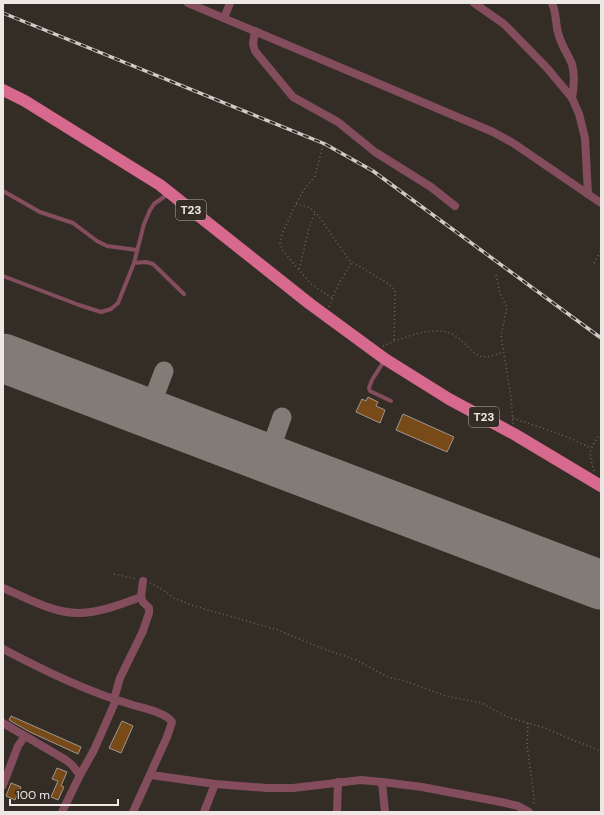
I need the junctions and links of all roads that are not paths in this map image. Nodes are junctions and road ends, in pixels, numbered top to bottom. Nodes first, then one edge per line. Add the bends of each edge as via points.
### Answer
1 (188, 3) edge
2 (230, 3) edge
3 (474, 3) edge
4 (552, 3) edge
5 (224, 18) junction
6 (255, 31) junction
7 (3, 90) edge
8 (572, 98) junction
9 (3, 191) edge
10 (170, 192) junction
11 (588, 194) junction
12 (601, 203) edge
13 (455, 206) dead end
14 (137, 250) junction
15 (134, 263) junction
16 (3, 276) edge
17 (184, 294) dead end
18 (385, 359) junction
19 (391, 401) dead end
20 (600, 485) edge
21 (143, 580) road end
22 (3, 588) edge
23 (141, 597) junction
24 (3, 649) edge
25 (115, 700) junction
26 (3, 723) edge
27 (25, 736) junction
28 (80, 775) junction
29 (150, 775) junction
30 (338, 782) junction
31 (382, 782) junction
32 (215, 784) junction
33 (3, 785) edge
34 (62, 812) edge
35 (133, 812) edge
36 (204, 812) edge
37 (337, 812) edge
38 (385, 812) edge
39 (529, 812) edge

1 - 5 street
2 - 5 street
3 - 8 street via 504,24
4 - 8 street via 558,35 572,65
5 - 6 street
6 - 11 street via 493,132
6 - 13 street via 255,51 292,97 338,122 375,152
7 - 10 main road, T23 via 25,101
8 - 11 street via 585,138
9 - 14 lane via 40,212 73,223 107,246
10 - 14 lane via 150,210
10 - 18 main road, T23 via 326,316
11 - 12 street
14 - 15 lane
15 - 16 lane via 118,303 111,309 101,312
15 - 17 lane via 153,264
18 - 19 lane via 369,388 370,392
18 - 20 main road, T23 via 449,399
21 - 23 street
22 - 23 street via 38,604 60,611 79,613 97,611
23 - 25 street via 149,613 120,678
24 - 25 street
25 - 28 street via 94,750
25 - 29 street via 152,711 172,722
26 - 27 street
27 - 28 street via 66,760
27 - 33 street via 18,746
28 - 34 street
29 - 32 street
29 - 35 street
30 - 31 street
30 - 32 street via 293,788
30 - 37 street
31 - 38 street
31 - 39 street via 501,802
32 - 36 street

